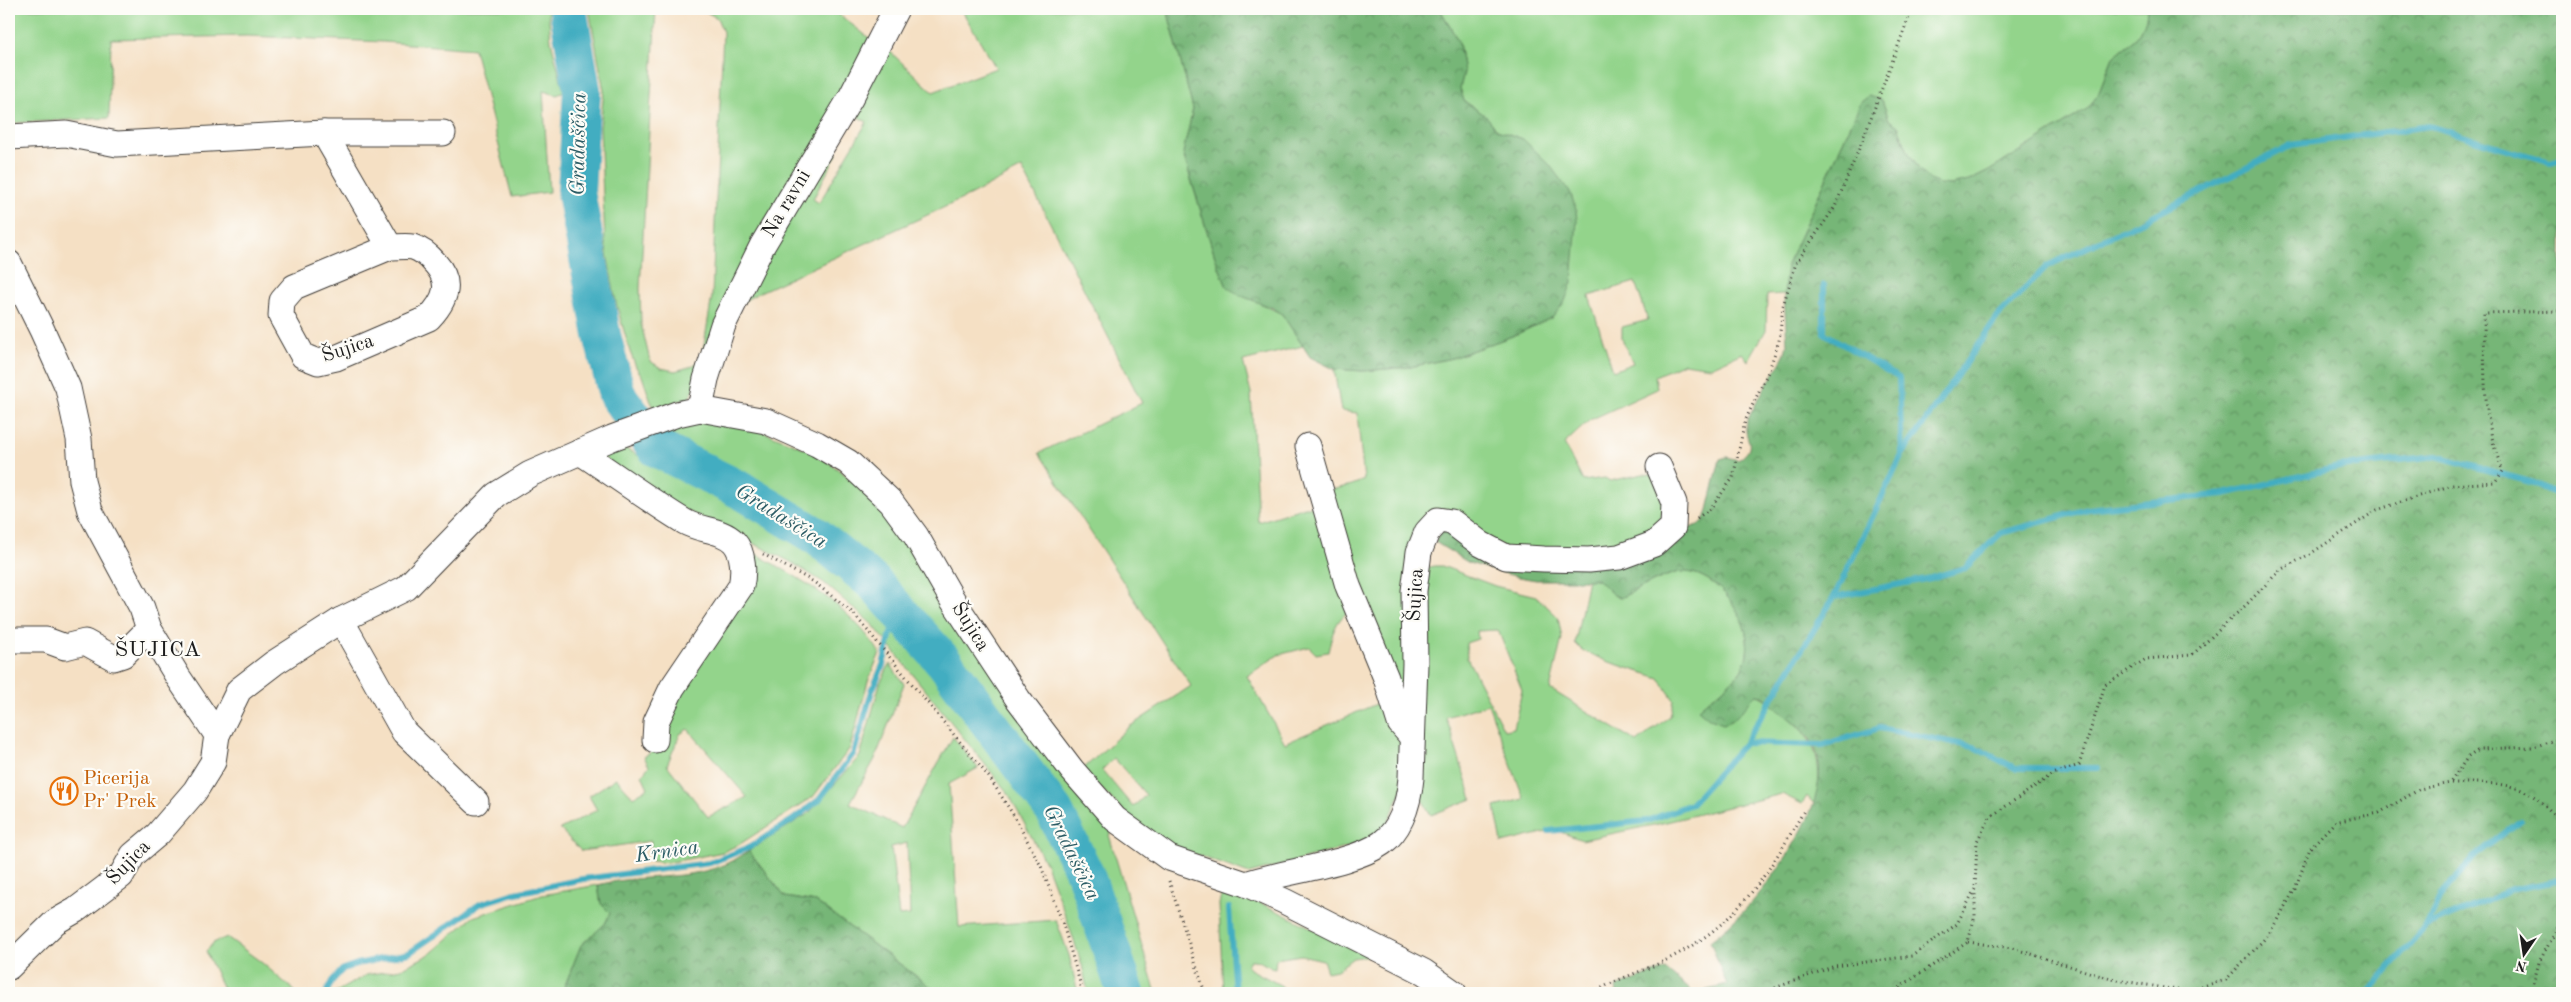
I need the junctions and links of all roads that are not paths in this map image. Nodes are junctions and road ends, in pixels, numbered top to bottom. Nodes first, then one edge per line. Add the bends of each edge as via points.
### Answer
1 (896, 9) edge
2 (324, 133) junction
3 (443, 133) dead end
4 (9, 137) edge
5 (390, 247) junction
6 (9, 264) edge
7 (689, 411) junction
8 (1308, 446) dead end
9 (580, 452) junction
10 (1659, 467) dead end
11 (341, 620) junction
12 (149, 629) junction
13 (9, 640) edge
14 (217, 734) junction
15 (1412, 737) junction
16 (655, 740) dead end
17 (476, 802) dead end
18 (1246, 884) junction
19 (9, 967) edge
20 (1454, 993) edge

1 - 7 street, Na ravni via 850,99 762,246 723,325 706,379
2 - 3 street
2 - 4 street via 117,144 66,134
2 - 5 street
5 - 5 street, Šujica via 413,247 429,256 443,272 446,290 440,306 430,318 336,358 318,362 303,356 281,316 282,301 294,286
6 - 12 street via 68,388 79,439 82,481 90,511 142,608
7 - 9 street, Šujica
7 - 18 street, Šujica via 766,421 848,462 891,502 916,536 986,653 1072,770 1115,818 1169,858
8 - 15 street via 1348,586 1386,678 1400,723
9 - 11 street, Šujica via 530,474 496,495 406,588
9 - 16 street via 687,523 719,532 735,543 744,574 741,586 672,688 656,722
10 - 15 street, Šujica via 1674,503 1673,527 1654,544 1619,557 1589,560 1506,557 1481,544 1452,522 1438,520 1427,532 1419,552 1414,591
11 - 14 street, Šujica via 239,690
11 - 17 street via 404,732
12 - 13 street via 123,655 114,658 85,642 65,647 46,640
12 - 14 street
14 - 19 street, Šujica via 213,762 195,791 158,834 133,855 121,876 55,922
15 - 18 street, Šujica via 1409,796 1399,823 1383,842 1347,858
18 - 20 street, Šujica via 1351,933 1424,972

